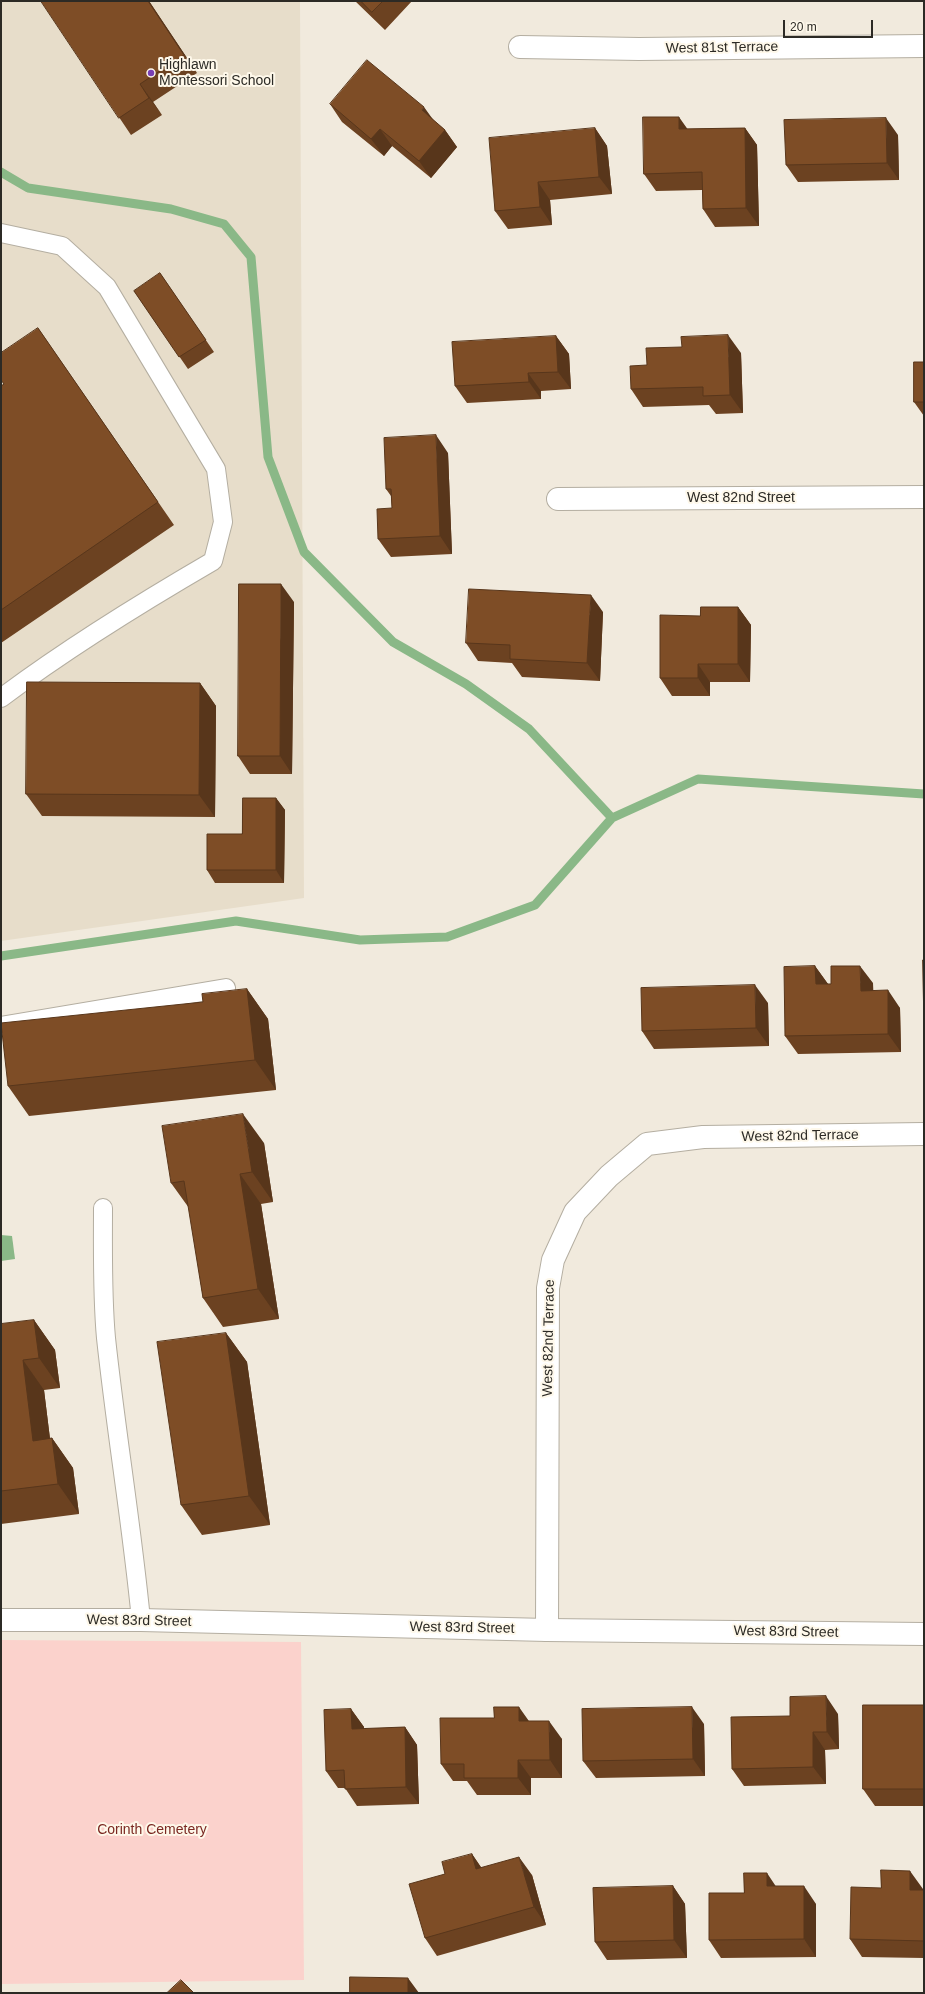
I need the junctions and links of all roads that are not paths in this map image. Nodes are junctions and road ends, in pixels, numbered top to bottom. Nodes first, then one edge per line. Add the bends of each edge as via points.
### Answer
1 (924, 46) edge
2 (520, 47) dead end
3 (1, 233) edge
4 (924, 497) edge
5 (558, 498) dead end
6 (1, 698) edge
7 (226, 988) dead end
8 (1, 1026) edge
9 (924, 1134) edge
10 (103, 1208) dead end
11 (1, 1620) edge
12 (141, 1620) junction
13 (547, 1630) junction
14 (924, 1634) edge

1 - 2 street, West 81st Terrace via 639,49
3 - 6 lane via 62,246 108,287 216,469 224,522 213,561 122,614 55,658
4 - 5 street, West 82nd Street
7 - 8 lane
9 - 13 street, West 82nd Terrace via 703,1137 647,1144 609,1176 575,1212 553,1260 548,1288
10 - 12 lane via 106,1337 135,1555
11 - 12 street, West 83rd Street
12 - 13 street, West 83rd Street
13 - 14 street, West 83rd Street

